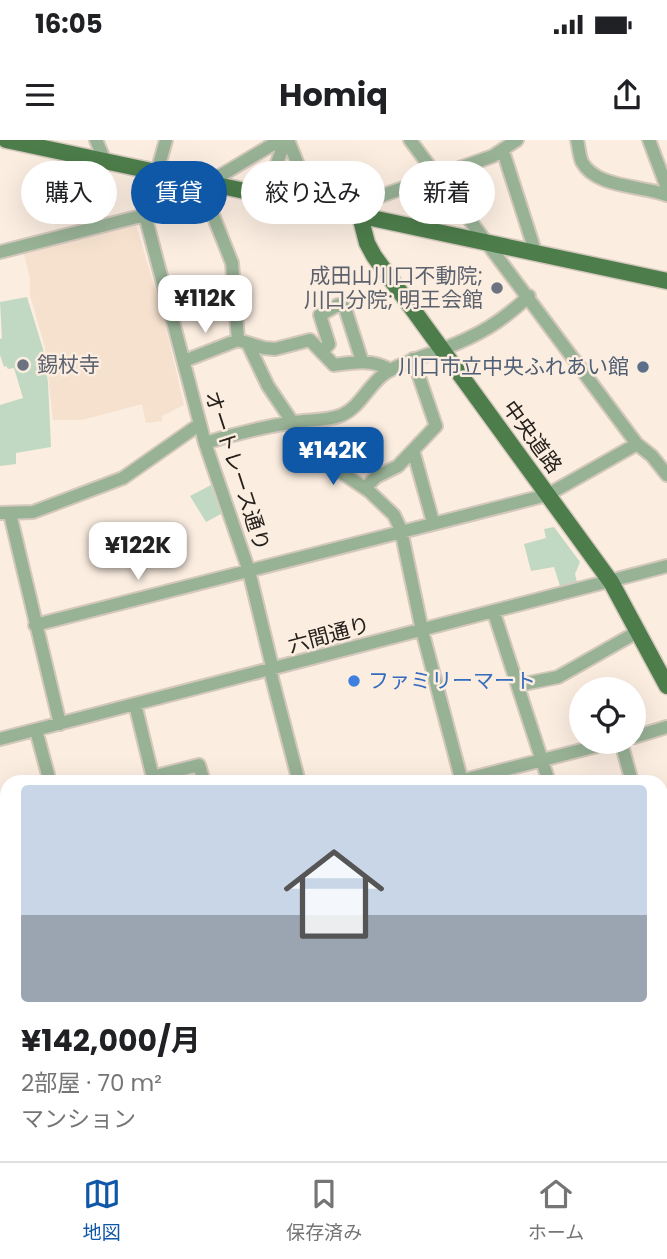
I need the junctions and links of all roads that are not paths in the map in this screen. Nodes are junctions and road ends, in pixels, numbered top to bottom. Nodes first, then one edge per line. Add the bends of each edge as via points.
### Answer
1 (6, 140) edge
2 (96, 140) edge
3 (166, 140) edge
4 (284, 140) edge
5 (427, 140) edge
6 (517, 140) edge
7 (577, 140) edge
8 (650, 140) edge
9 (413, 144) edge
10 (503, 151) junction
11 (105, 161) joint
12 (161, 161) edge
13 (278, 161) edge
14 (294, 161) edge
15 (425, 161) edge
16 (476, 161) edge
17 (227, 172) edge
18 (667, 188) edge
19 (667, 195) edge
20 (131, 219) edge
21 (385, 221) edge
22 (147, 224) edge
23 (217, 224) edge
24 (362, 224) edge
25 (473, 224) edge
26 (489, 244) junction
27 (0, 252) edge
28 (536, 254) junction
29 (667, 281) edge
30 (529, 296) junction
31 (243, 342) junction
32 (442, 349) junction
33 (322, 352) junction
34 (413, 359) junction
35 (184, 361) junction
36 (362, 361) junction
37 (390, 370) junction
38 (294, 422) junction
39 (200, 424) junction
40 (205, 443) junction
41 (642, 447) junction
42 (413, 450) junction
43 (667, 453) edge
44 (667, 475) edge
45 (365, 488) junction
46 (547, 495) junction
47 (5, 513) edge
48 (433, 522) junction
49 (401, 530) junction
50 (667, 566) edge
51 (249, 571) junction
52 (611, 582) junction
53 (494, 612) junction
54 (35, 625) junction
55 (422, 631) junction
56 (639, 631) junction
57 (272, 670) junction
58 (519, 685) junction
59 (667, 686) edge
60 (135, 704) junction
61 (60, 724) junction
62 (667, 727) edge
63 (36, 730) junction
64 (646, 733) edge
65 (0, 739) edge
66 (569, 753) edge
67 (624, 754) edge
68 (543, 759) junction
69 (48, 775) edge
70 (152, 775) edge
71 (168, 775) edge
72 (203, 775) edge
73 (297, 775) edge
74 (458, 775) edge
75 (485, 775) edge
76 (547, 775) edge
77 (630, 775) edge

1 - 11 main road
2 - 11 street
3 - 12 street
4 - 13 street
4 - 14 street
4 - 17 street
5 - 9 street
6 - 10 street
7 - 19 street via 582,161 595,177
8 - 18 street
9 - 15 street
10 - 16 street
10 - 28 street
20 - 27 street
21 - 26 main road
22 - 35 street, オートレース通り
23 - 31 street via 232,263
24 - 32 main road, 中央道路 via 374,256
25 - 26 street
26 - 28 main road
26 - 30 street
28 - 29 main road
30 - 32 street via 503,320
30 - 41 street
31 - 33 street via 275,349 310,340
31 - 35 street
31 - 38 street
32 - 34 street
32 - 46 main road, 中央道路
33 - 36 street via 334,365
33 - 36 street via 329,344 320,314 338,305 345,308
34 - 37 street
34 - 42 street via 436,426
35 - 39 street, オートレース通り
36 - 37 street
37 - 38 street via 342,415
38 - 40 street
38 - 45 street via 314,454
39 - 40 street, オートレース通り
39 - 47 street via 122,478 33,512
40 - 51 street, オートレース通り
41 - 43 street
41 - 44 street
41 - 46 street
42 - 45 street
42 - 48 street
45 - 49 street via 394,515
46 - 48 street
46 - 52 main road, 中央道路
47 - 54 street
48 - 49 street
49 - 51 street
49 - 55 street
50 - 52 street, 六間通り
51 - 54 street
51 - 57 street, オートレース通り
52 - 53 street, 六間通り
52 - 56 main road, 中央道路
53 - 55 street, 六間通り
53 - 58 street
54 - 61 street
55 - 57 street, 六間通り
55 - 74 street
56 - 58 street via 558,677
56 - 59 main road, 中央道路
57 - 60 street, 六間通り
57 - 73 street, オートレース通り
58 - 68 street
60 - 61 street, 六間通り
60 - 70 street
61 - 63 street, 六間通り
62 - 64 street
63 - 65 street, 六間通り
63 - 69 street
66 - 68 street
67 - 77 street
68 - 75 street
68 - 76 street
71 - 72 street via 199,765

